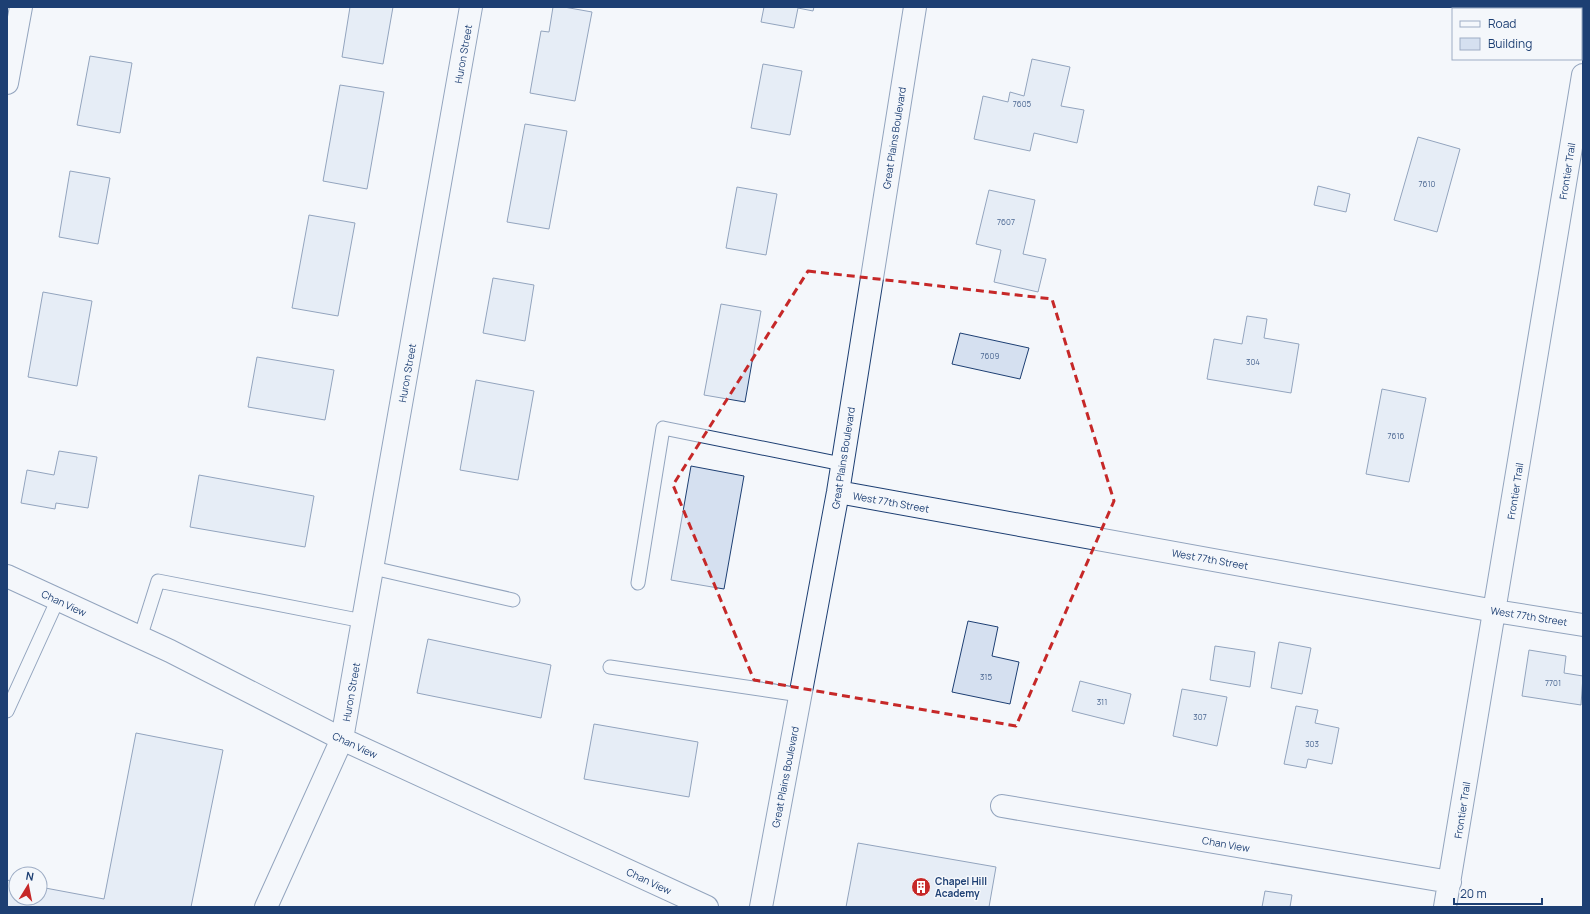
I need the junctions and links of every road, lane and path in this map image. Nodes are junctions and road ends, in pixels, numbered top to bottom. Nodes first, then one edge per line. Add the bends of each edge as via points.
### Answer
1 (21, 7) edge
2 (471, 7) edge
3 (915, 7) edge
4 (1583, 74) edge
5 (7, 83) edge
6 (842, 464) junction
7 (838, 492) junction
8 (373, 568) junction
9 (7, 576) edge
10 (638, 583) dead end
11 (58, 599) junction
12 (513, 600) dead end
13 (1495, 611) junction
14 (363, 621) junction
15 (1583, 625) edge
16 (140, 638) junction
17 (610, 667) dead end
18 (800, 695) junction
19 (7, 711) edge
20 (342, 739) junction
21 (1002, 806) dead end
22 (1450, 882) junction
23 (266, 907) edge
24 (707, 907) edge
25 (760, 907) edge
26 (1445, 907) edge

1 - 5 street
2 - 8 street, Huron Street
3 - 6 street, Great Plains Boulevard
4 - 13 street, Frontier Trail
6 - 7 street, Great Plains Boulevard
6 - 10 lane via 663,428
7 - 13 street, West 77th Street
7 - 18 street, Great Plains Boulevard
8 - 12 lane
8 - 14 street, Huron Street
9 - 11 street, Chan View
11 - 16 street, Chan View
11 - 19 lane
13 - 15 street, West 77th Street
13 - 22 street, Frontier Trail
14 - 16 lane via 158,581
14 - 20 street, Huron Street
16 - 20 street, Chan View
17 - 18 lane
18 - 25 street, Great Plains Boulevard
20 - 23 street, Huron Street
20 - 24 street, Chan View
21 - 22 street, Chan View
22 - 26 street, Frontier Trail

